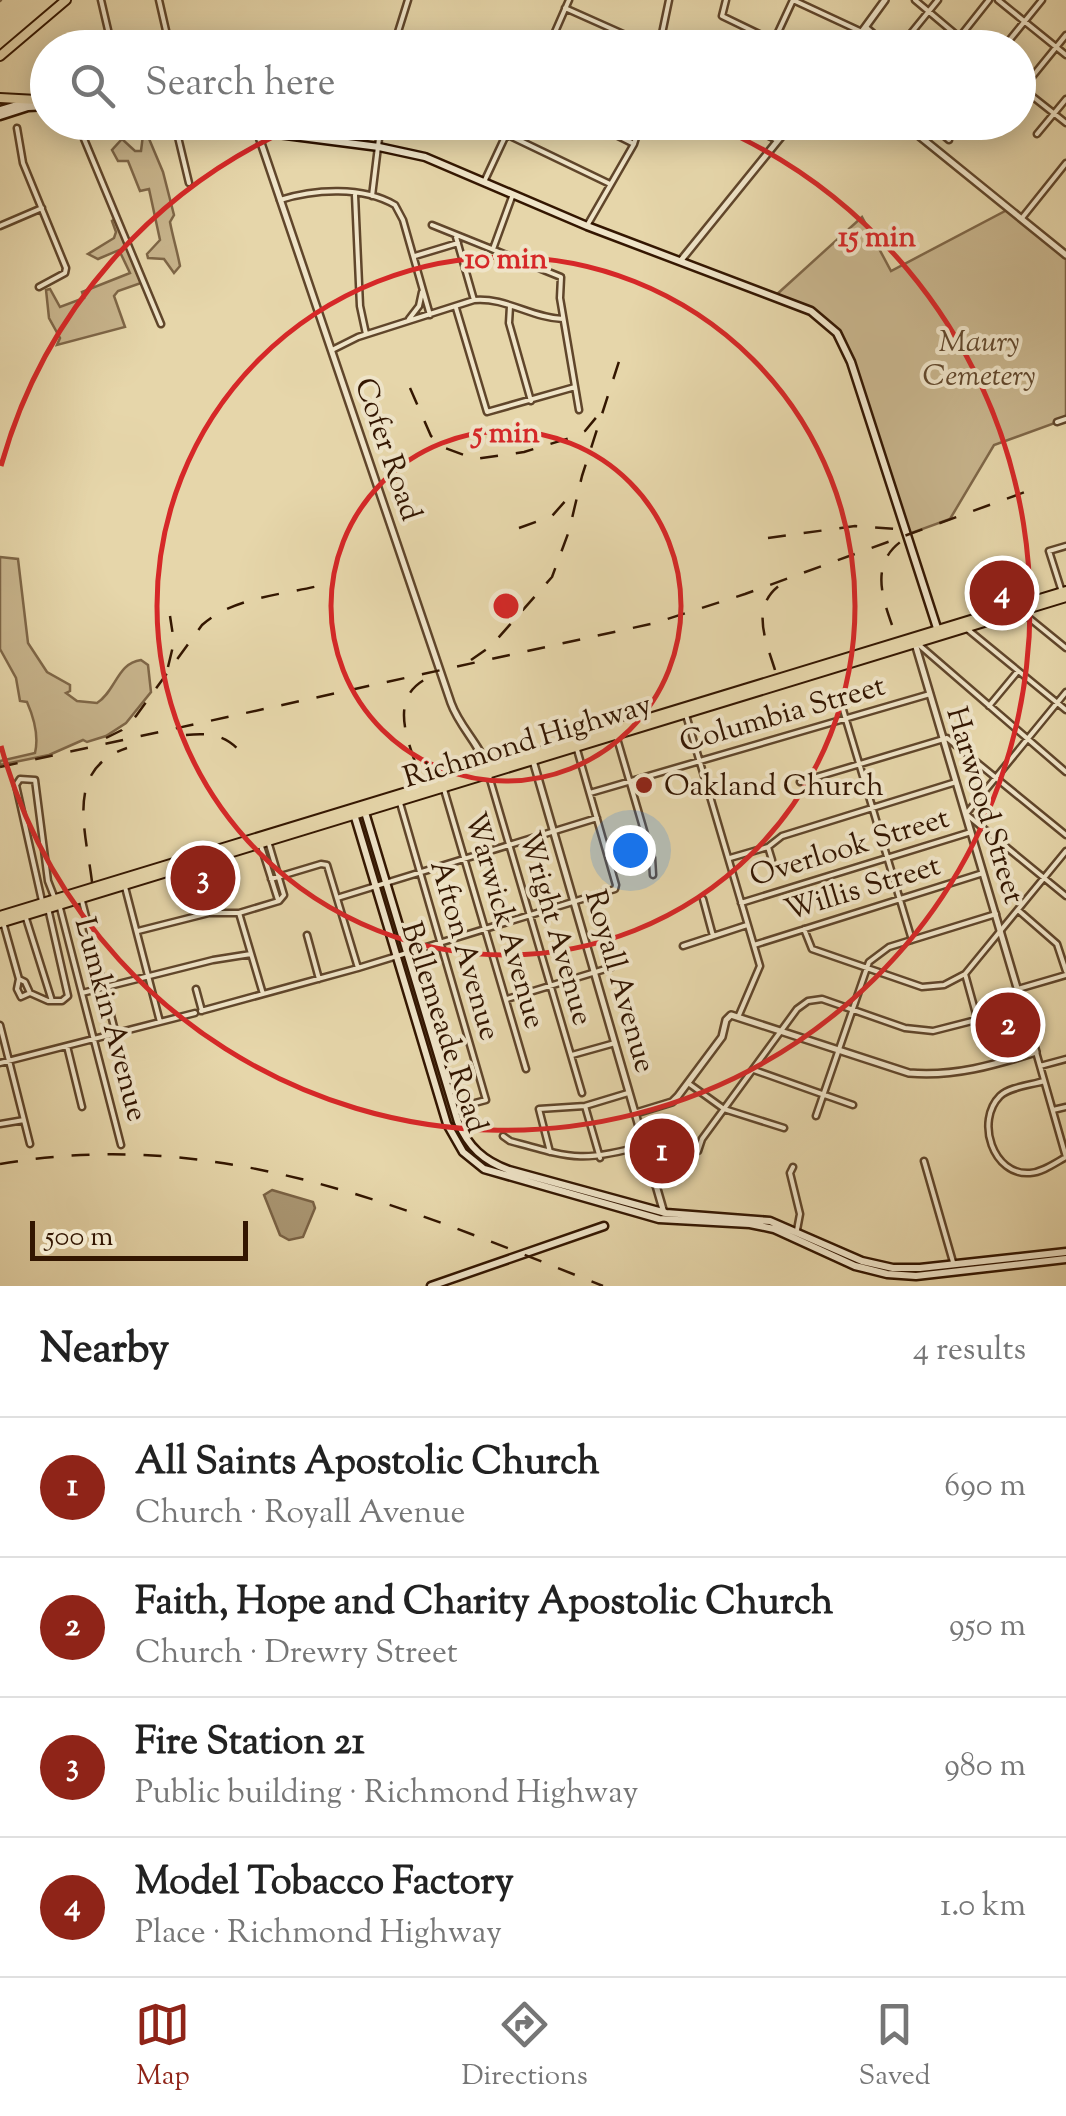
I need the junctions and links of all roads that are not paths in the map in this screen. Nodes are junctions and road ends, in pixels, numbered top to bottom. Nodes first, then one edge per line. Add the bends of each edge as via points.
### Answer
1 (58, 0) edge
2 (66, 0) edge
3 (101, 0) edge
4 (159, 0) edge
5 (408, 0) edge
6 (569, 0) edge
7 (669, 0) edge
8 (726, 0) edge
9 (793, 0) edge
10 (885, 0) edge
11 (915, 0) edge
12 (938, 0) edge
13 (990, 0) edge
14 (998, 0) edge
15 (1042, 0) edge
16 (565, 8) junction
17 (928, 11) junction
18 (1024, 22) junction
19 (108, 30) edge
20 (166, 30) edge
21 (399, 30) edge
22 (556, 30) edge
23 (613, 30) edge
24 (663, 30) edge
25 (752, 30) edge
26 (779, 30) edge
27 (864, 30) joint
28 (913, 30) edge
29 (951, 30) edge
30 (966, 30) edge
31 (1018, 30) edge
32 (1034, 30) edge
33 (1036, 31) edge
34 (1066, 34) edge
35 (1056, 47) junction
36 (0, 53) edge
37 (1066, 55) edge
38 (1036, 69) edge
39 (0, 98) edge
40 (1036, 99) edge
41 (1066, 99) edge
42 (30, 100) edge
43 (30, 102) edge
44 (30, 107) edge
45 (0, 113) edge
46 (1054, 114) junction
47 (1066, 123) edge
48 (18, 128) dead end
49 (1038, 134) dead end
50 (84, 140) edge
51 (178, 140) edge
52 (260, 140) edge
53 (329, 140) edge
54 (379, 140) edge
55 (503, 140) edge
56 (518, 140) edge
57 (626, 140) edge
58 (635, 140) edge
59 (778, 140) edge
60 (924, 140) edge
61 (634, 144) junction
62 (379, 147) junction
63 (1066, 163) edge
64 (189, 183) dead end
65 (484, 183) junction
66 (610, 184) junction
67 (355, 194) junction
68 (513, 194) junction
69 (372, 196) junction
70 (280, 200) junction
71 (42, 208) junction
72 (1021, 219) junction
73 (432, 225) dead end
74 (0, 226) edge
75 (588, 226) junction
76 (456, 235) junction
77 (458, 243) junction
78 (493, 249) junction
79 (1066, 255) edge
80 (414, 256) junction
81 (682, 260) junction
82 (39, 286) dead end
83 (422, 287) junction
84 (474, 300) junction
85 (455, 306) junction
86 (510, 306) junction
87 (430, 315) junction
88 (563, 318) junction
89 (405, 322) junction
90 (161, 324) dead end
91 (366, 334) junction
92 (332, 350) junction
93 (575, 388) junction
94 (530, 401) junction
95 (579, 410) dead end
96 (1066, 419) edge
97 (1057, 422) dead end
98 (1066, 546) edge
99 (1065, 594) edge
100 (1019, 609) junction
101 (965, 626) junction
102 (939, 634) junction
103 (915, 642) junction
104 (1066, 648) edge
105 (928, 654) junction
106 (920, 660) junction
107 (1018, 671) junction
108 (1066, 692) edge
109 (930, 694) junction
110 (842, 703) dead end
111 (1057, 703) junction
112 (989, 706) junction
113 (1066, 710) edge
114 (684, 712) junction
115 (846, 719) junction
116 (616, 733) junction
117 (943, 738) junction
118 (1028, 738) junction
119 (576, 745) junction
120 (533, 758) junction
121 (699, 760) junction
122 (860, 764) junction
123 (488, 772) junction
124 (1066, 772) edge
125 (996, 777) junction
126 (630, 781) junction
127 (800, 782) dead end
128 (956, 782) junction
129 (443, 786) junction
130 (590, 793) junction
131 (398, 800) junction
132 (873, 808) junction
133 (364, 810) junction
134 (354, 814) junction
135 (966, 814) junction
136 (597, 818) junction
137 (554, 832) junction
138 (971, 832) junction
139 (1066, 835) edge
140 (263, 840) junction
141 (509, 845) junction
142 (768, 847) junction
143 (1066, 851) edge
144 (465, 859) junction
145 (728, 859) junction
146 (888, 859) junction
147 (772, 860) dead end
148 (46, 864) junction
149 (34, 866) junction
150 (420, 872) junction
151 (983, 873) junction
152 (654, 875) dead end
153 (278, 877) junction
154 (1044, 878) junction
155 (271, 879) junction
156 (123, 882) junction
157 (386, 884) junction
158 (376, 886) junction
159 (81, 895) junction
160 (1066, 896) edge
161 (337, 898) junction
162 (703, 899) dead end
163 (900, 900) junction
164 (279, 901) junction
165 (57, 902) junction
166 (574, 902) junction
167 (741, 903) junction
168 (45, 906) junction
169 (1018, 910) junction
170 (239, 913) junction
171 (996, 914) junction
172 (25, 915) junction
173 (530, 916) junction
174 (1, 920) edge
175 (748, 925) junction
176 (485, 929) junction
177 (804, 929) junction
178 (1000, 931) junction
179 (137, 932) junction
180 (306, 935) dead end
181 (713, 936) junction
182 (912, 940) junction
183 (441, 943) junction
184 (753, 945) junction
185 (683, 946) dead end
186 (407, 953) junction
187 (250, 954) junction
188 (396, 956) junction
189 (612, 967) dead end
190 (358, 968) junction
191 (865, 968) junction
192 (594, 972) junction
193 (1066, 973) edge
194 (964, 974) junction
195 (148, 976) junction
196 (19, 979) junction
197 (319, 979) junction
198 (550, 986) junction
199 (104, 987) junction
200 (196, 989) dead end
201 (1018, 989) junction
202 (30, 993) junction
203 (82, 993) junction
204 (263, 994) junction
205 (52, 1000) junction
206 (506, 1000) junction
207 (1023, 1008) junction
208 (852, 1009) junction
209 (199, 1011) junction
210 (739, 1015) junction
211 (978, 1021) junction
212 (160, 1022) junction
213 (0, 1025) edge
214 (781, 1030) junction
215 (115, 1033) junction
216 (94, 1039) junction
217 (615, 1043) junction
218 (68, 1046) junction
219 (837, 1050) junction
220 (1036, 1052) junction
221 (570, 1055) junction
222 (1066, 1059) edge
223 (9, 1061) junction
224 (0, 1063) edge
225 (1040, 1066) junction
226 (526, 1070) dead end
227 (753, 1070) junction
228 (1044, 1081) junction
229 (688, 1083) junction
230 (129, 1086) dead end
231 (630, 1092) junction
232 (582, 1093) dead end
233 (822, 1094) junction
234 (470, 1104) dead end
235 (585, 1106) junction
236 (853, 1106) dead end
237 (82, 1107) dead end
238 (1066, 1107) edge
239 (724, 1109) junction
240 (1053, 1110) junction
241 (636, 1113) junction
242 (816, 1116) dead end
243 (24, 1120) junction
244 (0, 1124) edge
245 (784, 1128) dead end
246 (504, 1136) dead end
247 (30, 1144) dead end
248 (645, 1144) junction
249 (121, 1145) dead end
250 (698, 1151) dead end
251 (550, 1152) junction
252 (1066, 1157) edge
253 (600, 1158) junction
254 (924, 1162) dead end
255 (793, 1167) dead end
256 (623, 1206) junction
257 (665, 1216) junction
258 (604, 1226) dead end
259 (797, 1230) junction
260 (1066, 1255) edge
261 (955, 1268) junction
262 (432, 1286) edge

1 - 36 main road
2 - 36 main road
3 - 19 street
4 - 20 street
5 - 21 street
6 - 16 street
7 - 24 street
8 - 25 street via 722,16
9 - 26 street
9 - 27 street
10 - 27 street
11 - 17 street
12 - 17 street
13 - 30 street
14 - 18 street
15 - 18 street
16 - 22 street
16 - 23 street
17 - 28 street
17 - 29 street
18 - 31 street
18 - 32 street
33 - 35 street
34 - 35 street
35 - 37 street
35 - 38 street
39 - 42 main road
40 - 46 street
41 - 46 street
43 - 45 main road
44 - 45 main road
46 - 47 street
46 - 49 street
48 - 71 street via 23,163
50 - 90 street
51 - 64 street
52 - 70 street, Cofer Road
53 - 62 main road
54 - 62 street
55 - 65 street
56 - 66 street
57 - 61 street
58 - 61 street
59 - 81 street
60 - 72 street
61 - 66 street
62 - 65 main road via 415,153
62 - 69 street
63 - 72 street
65 - 68 main road
66 - 75 street
67 - 69 street
67 - 70 street via 324,190
67 - 91 street
68 - 75 main road
68 - 78 street
69 - 80 street via 399,210
70 - 92 street, Cofer Road
71 - 74 street
71 - 82 street via 66,269
72 - 79 street
73 - 76 street
75 - 81 main road
76 - 77 street
76 - 78 street
77 - 80 street
77 - 84 street
78 - 88 street via 562,277
80 - 83 street
81 - 102 main road via 812,311 836,332 852,362
83 - 87 street
83 - 89 street via 419,306
84 - 85 street
84 - 86 street
85 - 87 street
85 - 94 street via 488,412
86 - 88 street
86 - 94 street via 508,323
87 - 89 street
88 - 93 street
89 - 91 street
91 - 92 street
92 - 123 street, Cofer Road via 451,703
93 - 94 street
93 - 95 street
96 - 97 street
98 - 99 street via 1049,551
99 - 100 main road, Richmond Highway
100 - 101 main road, Richmond Highway
100 - 104 street
101 - 102 main road, Richmond Highway
101 - 107 street
102 - 103 main road, Richmond Highway
103 - 105 street
103 - 106 street, Harwood Street
103 - 114 main road, Richmond Highway
105 - 106 street
105 - 112 street
106 - 109 street, Harwood Street
107 - 111 street
107 - 112 street
108 - 111 street
109 - 115 street, Columbia Street
109 - 117 street, Harwood Street
110 - 115 street
111 - 113 street
111 - 118 street
112 - 118 street
114 - 116 main road, Richmond Highway
114 - 121 street
115 - 121 street, Columbia Street
115 - 122 street
116 - 119 main road, Richmond Highway
116 - 126 street
117 - 122 street
117 - 125 street
117 - 128 street, Harwood Street
118 - 124 street
118 - 125 street
119 - 120 main road, Richmond Highway
119 - 130 street
120 - 123 main road, Richmond Highway
120 - 137 street, Royall Avenue
121 - 126 street, Columbia Street
121 - 145 street
122 - 127 street
122 - 132 street
123 - 129 main road, Richmond Highway
123 - 141 street, Wright Avenue
125 - 135 street
125 - 139 street
126 - 130 street, Columbia Street
126 - 152 street
128 - 132 street
128 - 135 street, Harwood Street
129 - 131 main road, Richmond Highway
129 - 144 street, Warwick Avenue
130 - 136 street
131 - 133 main road, Richmond Highway
131 - 150 street, Afton Avenue
132 - 142 street via 782,836
132 - 146 street
133 - 134 main road, Richmond Highway
133 - 157 main road, Bellemeade Road
134 - 140 main road, Richmond Highway
134 - 158 main road, Bellemeade Road
135 - 138 street, Harwood Street
135 - 154 street
136 - 137 street
136 - 166 street via 616,888
137 - 141 street
137 - 166 street, Royall Avenue
138 - 146 street, Overlook Street
138 - 151 street, Harwood Street
140 - 153 street
140 - 155 street
140 - 156 main road, Richmond Highway
141 - 144 street
141 - 173 street, Wright Avenue
142 - 145 street
142 - 147 street
143 - 154 street
144 - 150 street
144 - 176 street, Warwick Avenue
145 - 167 street
146 - 163 street
146 - 167 street, Overlook Street
148 - 149 street
148 - 149 street, Lumkin Avenue via 35,780 20,779 16,786
148 - 165 street, Lumkin Avenue
149 - 168 street
150 - 157 street
150 - 183 street, Afton Avenue
151 - 163 street, Willis Street
151 - 171 street, Harwood Street
153 - 155 street
153 - 161 street via 326,864
153 - 164 street via 284,897
154 - 160 street
154 - 169 street
155 - 164 street
156 - 159 main road, Richmond Highway
156 - 179 street
157 - 158 street
157 - 186 main road, Bellemeade Road
158 - 161 street
158 - 188 main road, Bellemeade Road
159 - 165 main road, Richmond Highway
159 - 199 street
161 - 190 street
162 - 181 street
163 - 177 street, Willis Street
163 - 182 street
164 - 170 street
165 - 168 main road, Richmond Highway
165 - 203 street, Lumkin Avenue
166 - 173 street
166 - 192 street, Royall Avenue
167 - 175 street
168 - 172 main road, Richmond Highway
168 - 174 main road, Richmond Highway
168 - 205 street via 68,992 65,1000
169 - 178 street
169 - 193 street via 1057,944
170 - 179 street via 209,913
170 - 187 street
171 - 178 street, Harwood Street
171 - 182 street
172 - 174 main road, Richmond Highway
172 - 205 street
173 - 176 street
173 - 198 street, Wright Avenue
174 - 196 street
175 - 181 street, Overlook Street
175 - 184 street
176 - 183 street
176 - 206 street, Warwick Avenue
177 - 184 street, Willis Street
177 - 191 street via 812,950
178 - 194 street
178 - 201 street, Harwood Street
179 - 195 street
180 - 197 street
181 - 185 street, Overlook Street
182 - 191 street via 884,949
183 - 186 street
183 - 234 street, Afton Avenue via 486,1100
184 - 210 street via 760,971
186 - 188 street
186 - 256 main road, Bellemeade Road via 458,1122 474,1149 504,1168
187 - 195 street
187 - 204 street
188 - 190 street
188 - 256 main road, Bellemeade Road via 447,1124 462,1152 493,1174
189 - 192 street
190 - 197 street
191 - 194 street via 922,987
191 - 208 street
192 - 198 street
192 - 217 street, Royall Avenue
193 - 201 street
194 - 211 street
195 - 199 street
195 - 212 street
196 - 202 street
196 - 202 street via 21,997
197 - 204 street
198 - 206 street
198 - 221 street, Wright Avenue
199 - 203 street
199 - 215 street
200 - 209 street
201 - 207 street, Harwood Street
202 - 205 street
203 - 216 street, Lumkin Avenue
204 - 209 street
206 - 226 street, Warwick Avenue
207 - 211 street
207 - 220 street, Harwood Street
208 - 211 street via 920,1030
208 - 214 street via 819,998 801,1005
208 - 219 street
209 - 212 street
210 - 214 street
210 - 229 street via 727,1017 722,1038
212 - 215 street
213 - 223 street
214 - 219 street
214 - 227 street
215 - 216 street
215 - 230 street
216 - 218 street
216 - 249 street, Lumkin Avenue
217 - 221 street
217 - 231 street, Royall Avenue
218 - 223 street
218 - 237 street
219 - 220 street via 900,1071 935,1074
219 - 233 street
220 - 225 street, Harwood Street
221 - 232 street, Wright Avenue
222 - 225 street
223 - 224 street
223 - 243 street
225 - 228 street, Harwood Street
227 - 233 street
227 - 239 street
228 - 240 street, Harwood Street
228 - 252 street via 1004,1092 994,1106 994,1154 1005,1167 1031,1173
229 - 239 street
229 - 241 street via 674,1100
231 - 235 street
231 - 241 street, Royall Avenue
233 - 236 street
233 - 242 street
235 - 251 street via 539,1109
235 - 253 street
238 - 240 street
239 - 245 street
239 - 250 street
240 - 252 street, Harwood Street
241 - 248 street, Royall Avenue
243 - 244 street
243 - 247 street
246 - 251 street
248 - 253 street
248 - 257 street, Royall Avenue
251 - 253 street
254 - 261 street
255 - 259 street
256 - 257 main road
257 - 259 main road via 755,1218
257 - 261 main road via 764,1226 887,1274
258 - 262 main road
259 - 261 main road via 877,1265
260 - 261 main road

